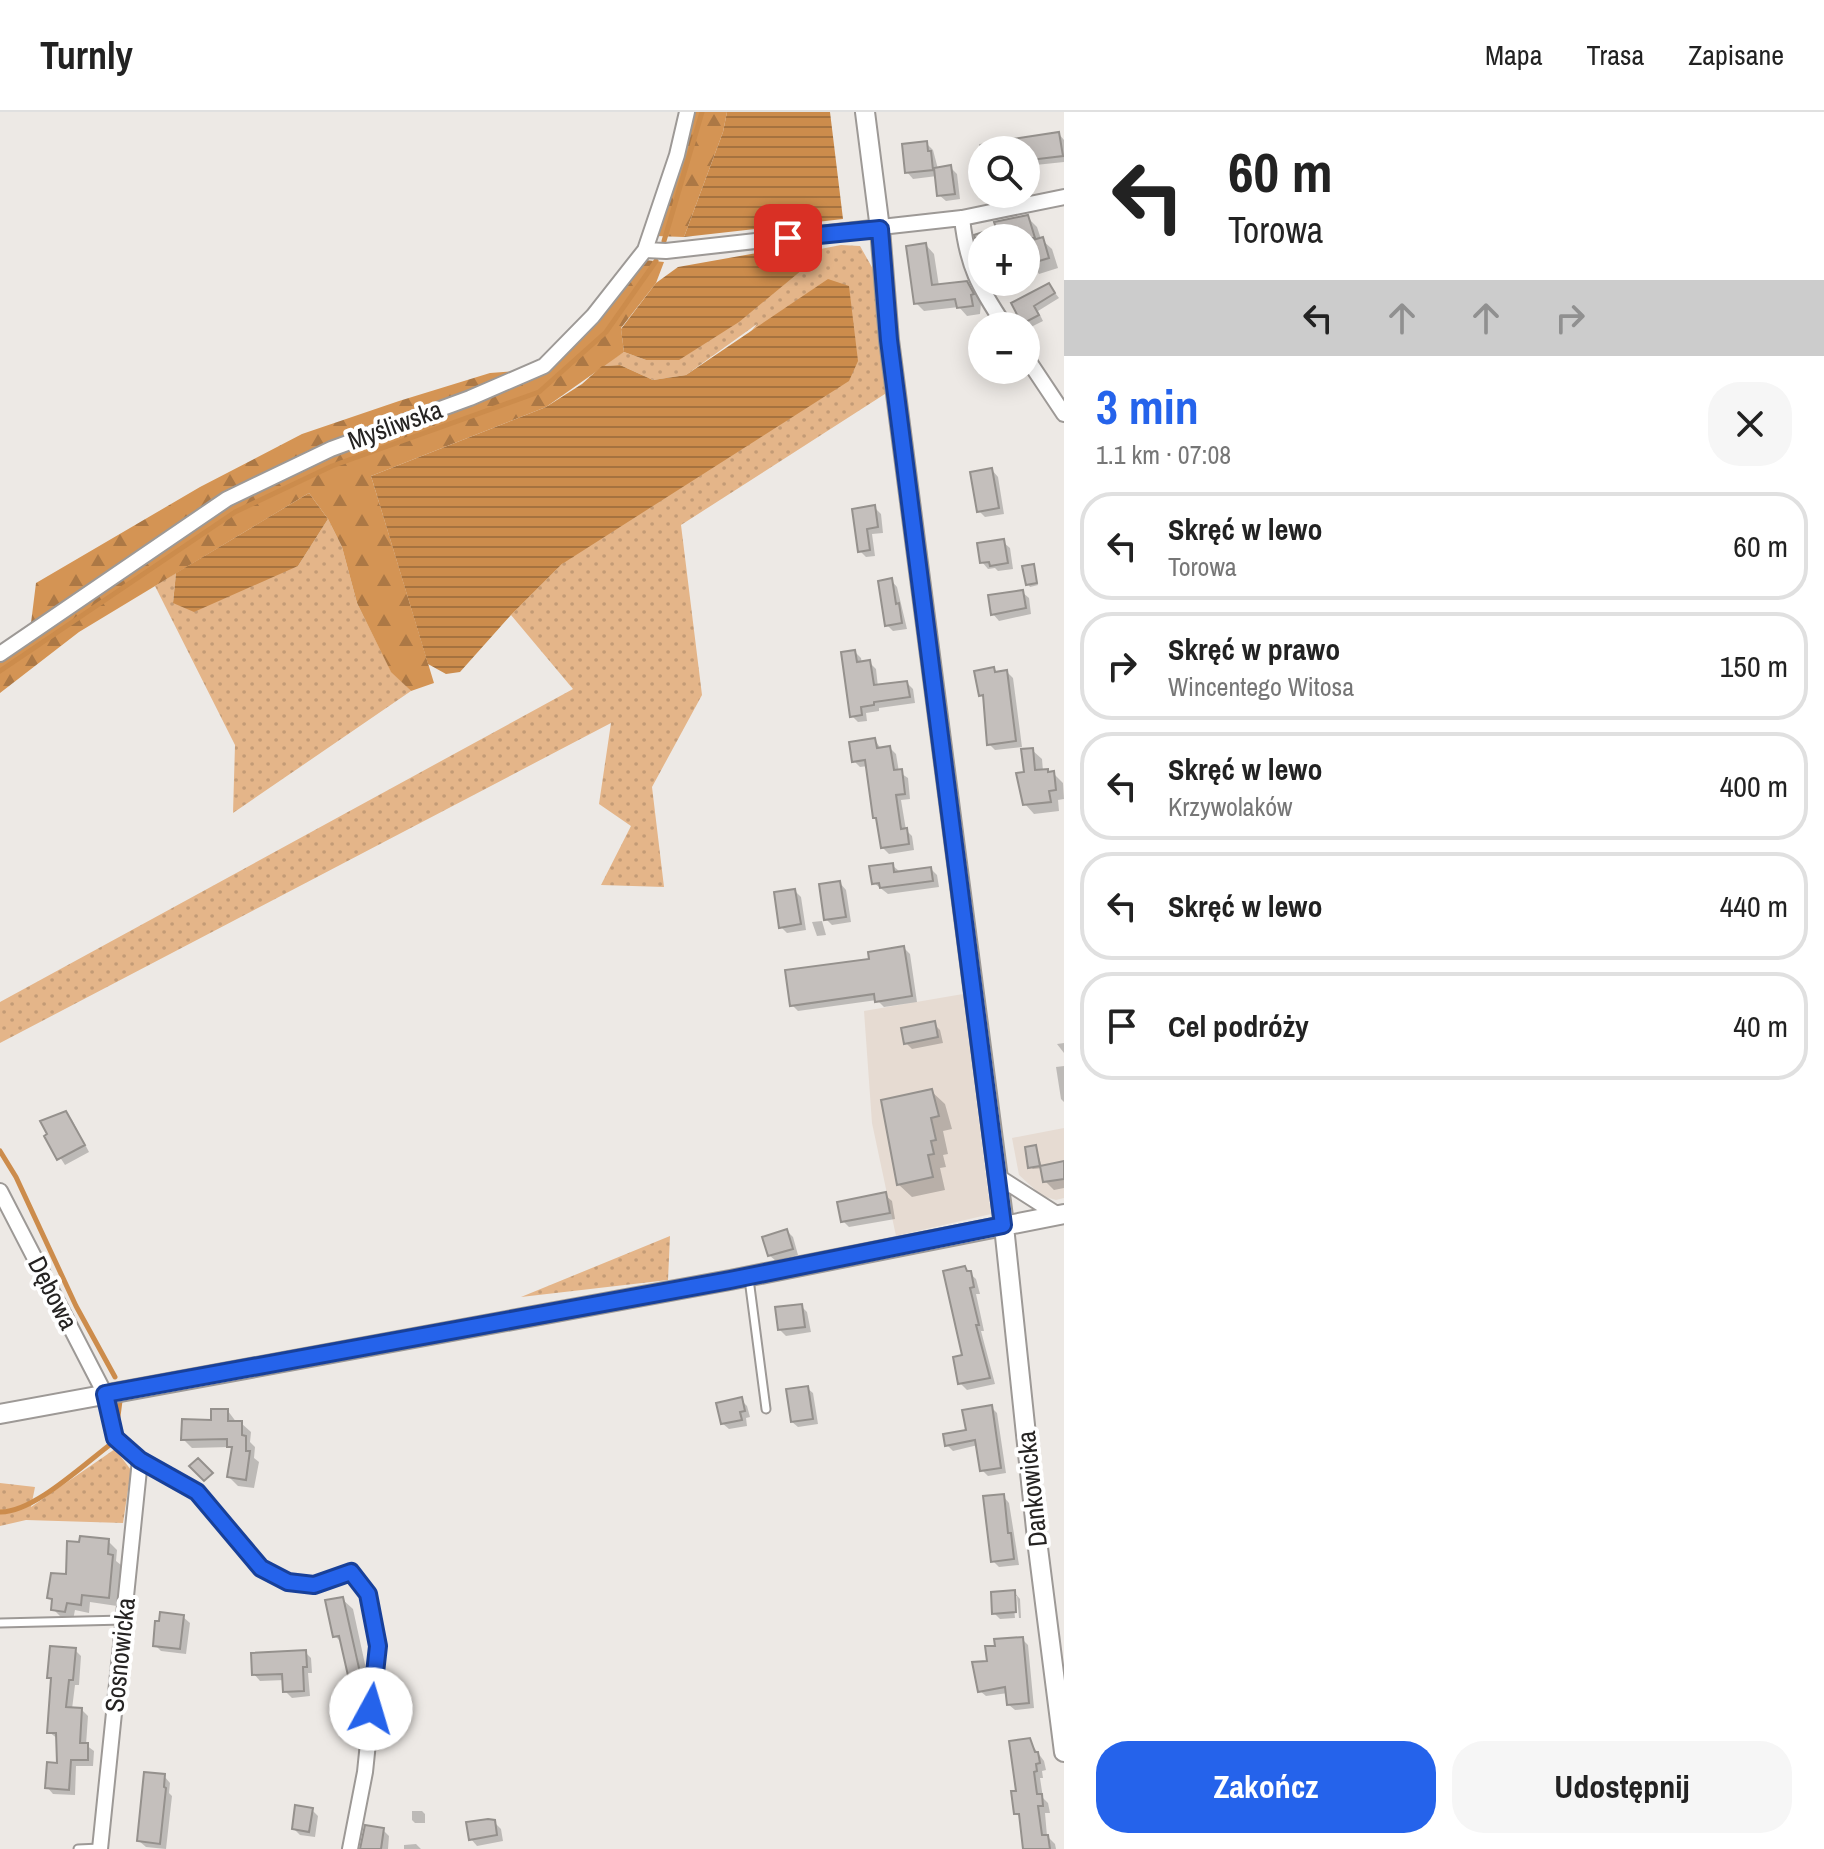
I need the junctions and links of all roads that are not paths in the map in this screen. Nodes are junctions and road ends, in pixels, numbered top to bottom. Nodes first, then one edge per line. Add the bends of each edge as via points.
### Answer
1 (687, 112) edge
2 (865, 112) edge
3 (1064, 197) edge
4 (962, 218) junction
5 (880, 229) junction
6 (645, 250) junction
7 (996, 312) edge
8 (1040, 378) edge
9 (1064, 414) edge
10 (0, 654) edge
11 (997, 1176) junction
12 (0, 1191) edge
13 (1061, 1214) edge
14 (1003, 1225) junction
15 (748, 1276) junction
16 (105, 1394) junction
17 (766, 1409) dead end
18 (0, 1414) edge
19 (140, 1460) junction
20 (124, 1620) junction
21 (0, 1623) edge
22 (1060, 1684) edge
23 (1064, 1752) edge
24 (100, 1848) edge
25 (78, 1849) edge
26 (350, 1849) edge

1 - 6 street, Myśliwska
2 - 5 street, Dankowicka
3 - 4 street
4 - 5 street
4 - 7 street via 965,250
5 - 6 street
5 - 11 street, Dankowicka via 889,340
6 - 10 street, Myśliwska via 593,316 544,366 331,449 227,499
8 - 9 street
11 - 13 street
11 - 14 street, Dankowicka
12 - 16 street, Dębowa
13 - 14 street
14 - 15 street
14 - 22 street, Dankowicka
15 - 16 street
15 - 17 lane
16 - 18 street
16 - 19 street, Dębowa via 115,1438
19 - 20 street, Sosnowicka
19 - 26 street, Dębowa via 197,1492 261,1568 288,1582 314,1585 351,1572 368,1594 378,1646 365,1772
20 - 21 lane
20 - 24 street, Sosnowicka
22 - 23 street, Dankowicka
24 - 25 lane

